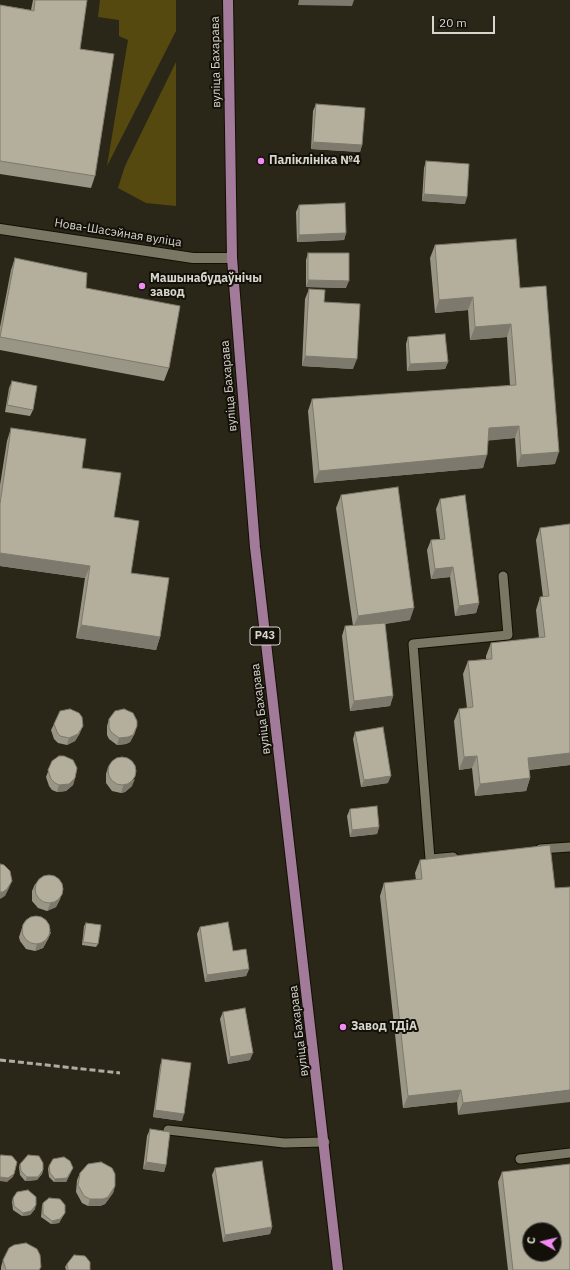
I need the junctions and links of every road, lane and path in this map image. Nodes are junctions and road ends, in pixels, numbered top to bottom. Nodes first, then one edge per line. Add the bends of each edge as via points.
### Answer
1 (228, 0) edge
2 (0, 229) edge
3 (232, 258) junction
4 (503, 576) dead end
5 (570, 847) edge
6 (531, 850) edge
7 (461, 856) edge
8 (168, 1130) edge
9 (325, 1142) junction
10 (570, 1153) edge
11 (520, 1159) dead end
12 (338, 1270) edge

1 - 3 main road, вуліца Бахарава / Р43
2 - 3 street, Нова-Шасэйная вуліца via 193,258
3 - 9 main road, вуліца Бахарава / Р43 via 255,547
4 - 7 lane via 508,635 413,644 430,859
5 - 6 lane
8 - 9 lane via 284,1143
9 - 12 main road, вуліца Бахарава / Р43
10 - 11 lane

